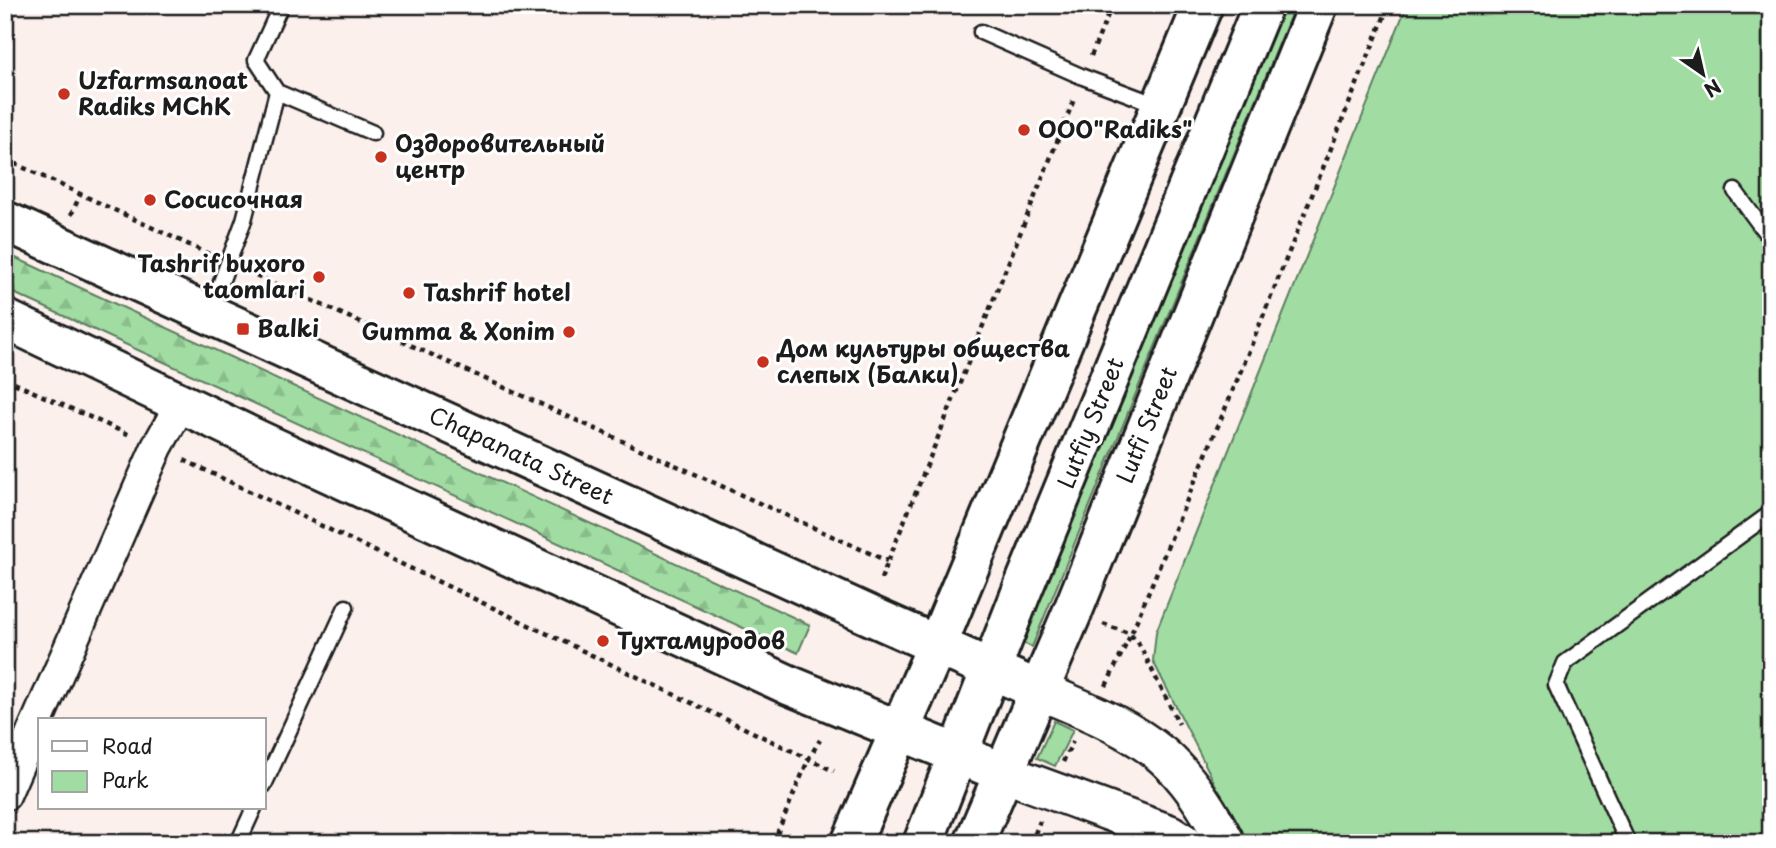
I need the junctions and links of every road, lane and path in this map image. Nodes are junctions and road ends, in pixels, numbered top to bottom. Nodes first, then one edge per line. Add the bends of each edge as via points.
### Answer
1 (281, 5) edge
2 (1112, 5) edge
3 (1203, 5) edge
4 (1263, 5) edge
5 (1318, 5) edge
6 (1389, 5) edge
7 (981, 32) dead end
8 (1083, 77) junction
9 (277, 92) junction
10 (1161, 106) junction
11 (373, 133) dead end
12 (5, 159) edge
13 (1735, 191) dead end
14 (81, 193) junction
15 (71, 215) dead end
16 (5, 221) edge
17 (1771, 240) edge
18 (228, 262) junction
19 (209, 313) junction
20 (5, 319) edge
21 (5, 379) edge
22 (181, 402) junction
23 (157, 447) junction
24 (1771, 513) edge
25 (887, 561) junction
26 (881, 579) dead end
27 (346, 607) dead end
28 (937, 645) junction
29 (992, 669) junction
30 (1038, 690) junction
31 (1101, 696) dead end
32 (39, 718) edge
33 (38, 719) edge
34 (1079, 730) dead end
35 (900, 731) junction
36 (820, 740) dead end
37 (959, 754) junction
38 (809, 758) junction
39 (1059, 769) dead end
40 (834, 771) dead end
41 (1004, 772) junction
42 (266, 781) edge
43 (5, 795) edge
44 (253, 810) edge
45 (1045, 811) dead end
46 (1173, 840) edge
47 (238, 843) edge
48 (773, 843) edge
49 (851, 843) edge
50 (923, 843) edge
51 (974, 843) edge
52 (1031, 843) edge
53 (1226, 843) edge
54 (1628, 843) edge

1 - 9 lane via 256,60
2 - 8 path
3 - 10 main road
4 - 29 main road, Lutfiy Street
5 - 30 main road, Lutfi Street
6 - 31 path via 1233,391
7 - 8 lane
8 - 10 lane
8 - 25 path
9 - 11 lane
9 - 18 lane via 244,220
10 - 28 main road
12 - 14 path
13 - 17 lane
14 - 15 path
14 - 18 path
16 - 19 main road, Chapanata Street
18 - 19 lane
18 - 25 path
19 - 28 main road, Chapanata Street
20 - 22 main road
21 - 23 path
22 - 23 street
22 - 35 main road via 791,687
23 - 32 street
23 - 38 path
24 - 54 lane via 1565,663 1556,685
25 - 26 path
27 - 42 lane
28 - 29 main road, Chapanata Street
28 - 35 main road
29 - 30 main road, Chapanata Street
29 - 37 main road, Lutfiy Street
30 - 41 main road, Lutfi Street
30 - 53 street via 1115,724 1163,755 1213,818
33 - 43 street
34 - 39 path
35 - 37 main road
35 - 49 main road
36 - 38 path
37 - 41 main road
37 - 50 main road, Lutfiy Street
38 - 40 path
38 - 48 path
41 - 46 street
41 - 51 main road, Lutfi Street
44 - 47 lane
45 - 52 path

